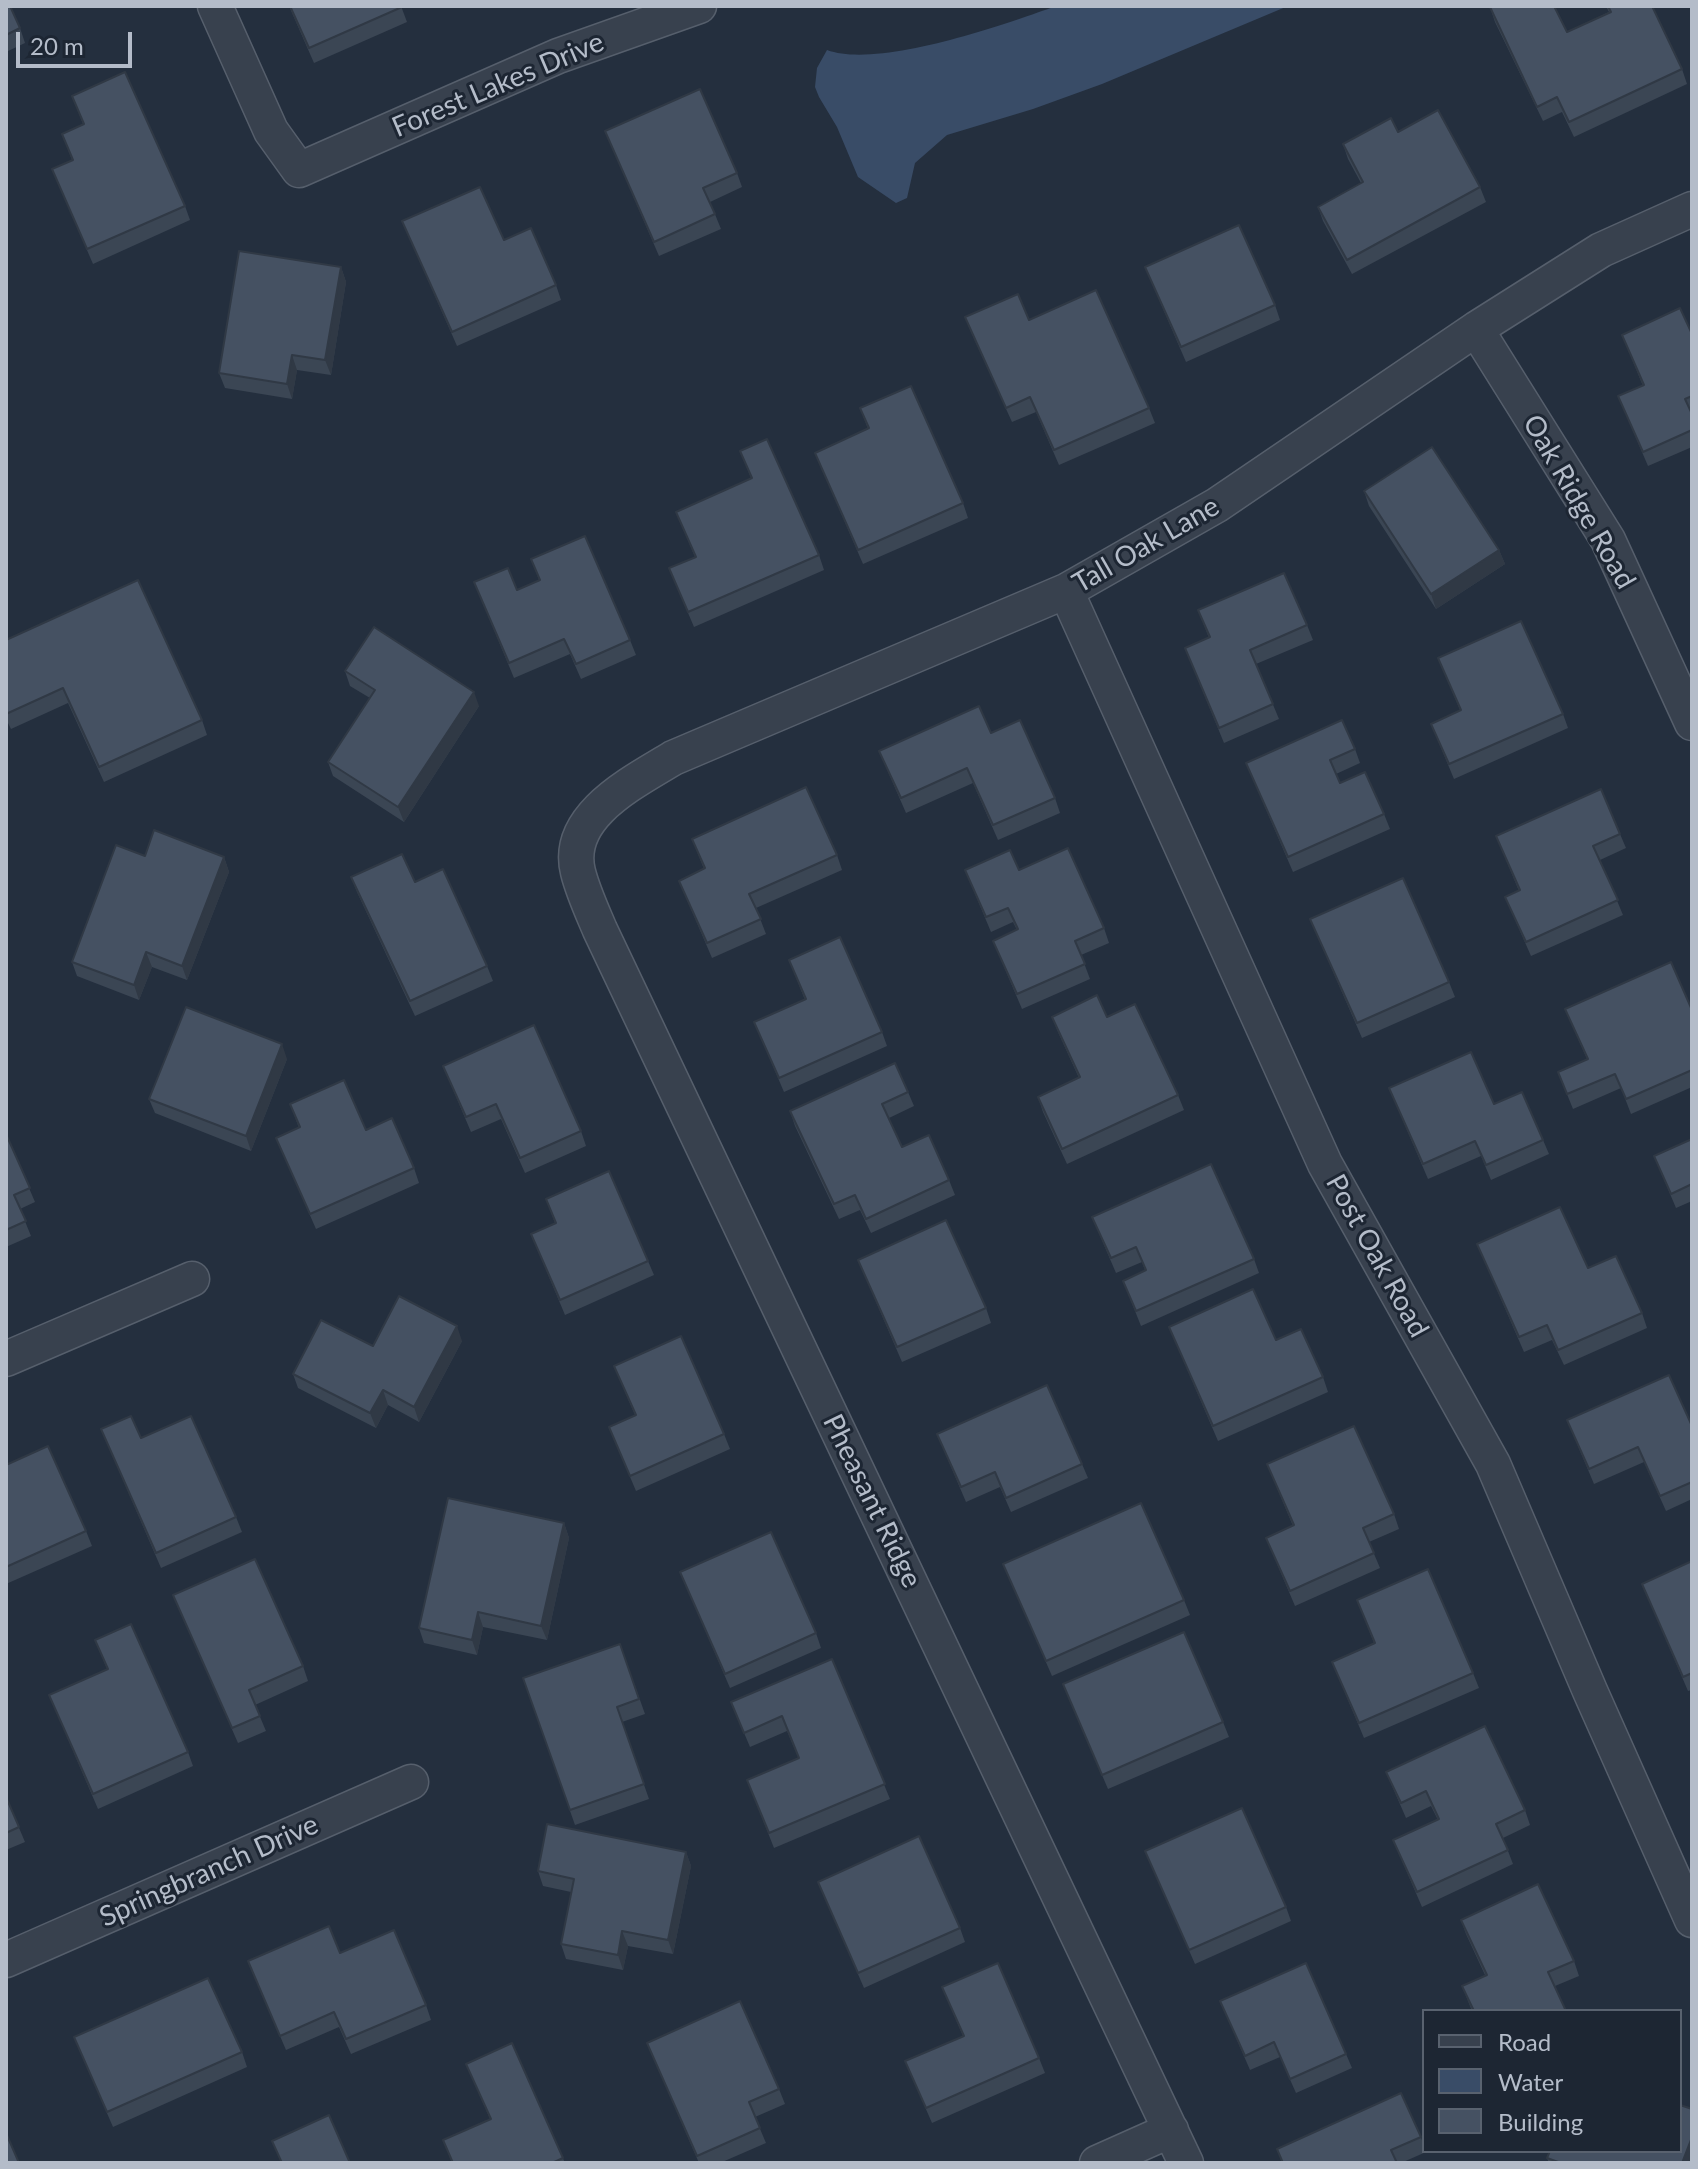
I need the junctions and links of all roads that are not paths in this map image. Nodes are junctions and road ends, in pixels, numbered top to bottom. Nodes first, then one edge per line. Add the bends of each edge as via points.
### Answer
1 (215, 6) edge
2 (699, 6) edge
3 (1692, 209) edge
4 (1476, 329) junction
5 (1066, 591) junction
6 (1692, 723) edge
7 (581, 836) joint
8 (192, 1279) dead end
9 (6, 1359) edge
10 (411, 1782) dead end
11 (1692, 1920) edge
12 (6, 1960) edge
13 (1171, 2130) junction
14 (1097, 2163) edge
15 (1186, 2163) edge

1 - 2 street, Forest Lakes Drive via 271,131 299,170 558,56
3 - 4 street, Tall Oak Lane via 1601,250
4 - 5 street, Tall Oak Lane via 1217,505
4 - 6 street, Oak Ridge Road via 1608,540
5 - 7 street, Tall Oak Lane via 673,758 616,794
5 - 11 street, Post Oak Road via 1325,1164 1493,1464
7 - 13 street, Pheasant Ridge via 577,871 600,930
8 - 9 street
10 - 12 street, Springbranch Drive
13 - 14 street
13 - 15 street, Pheasant Ridge

